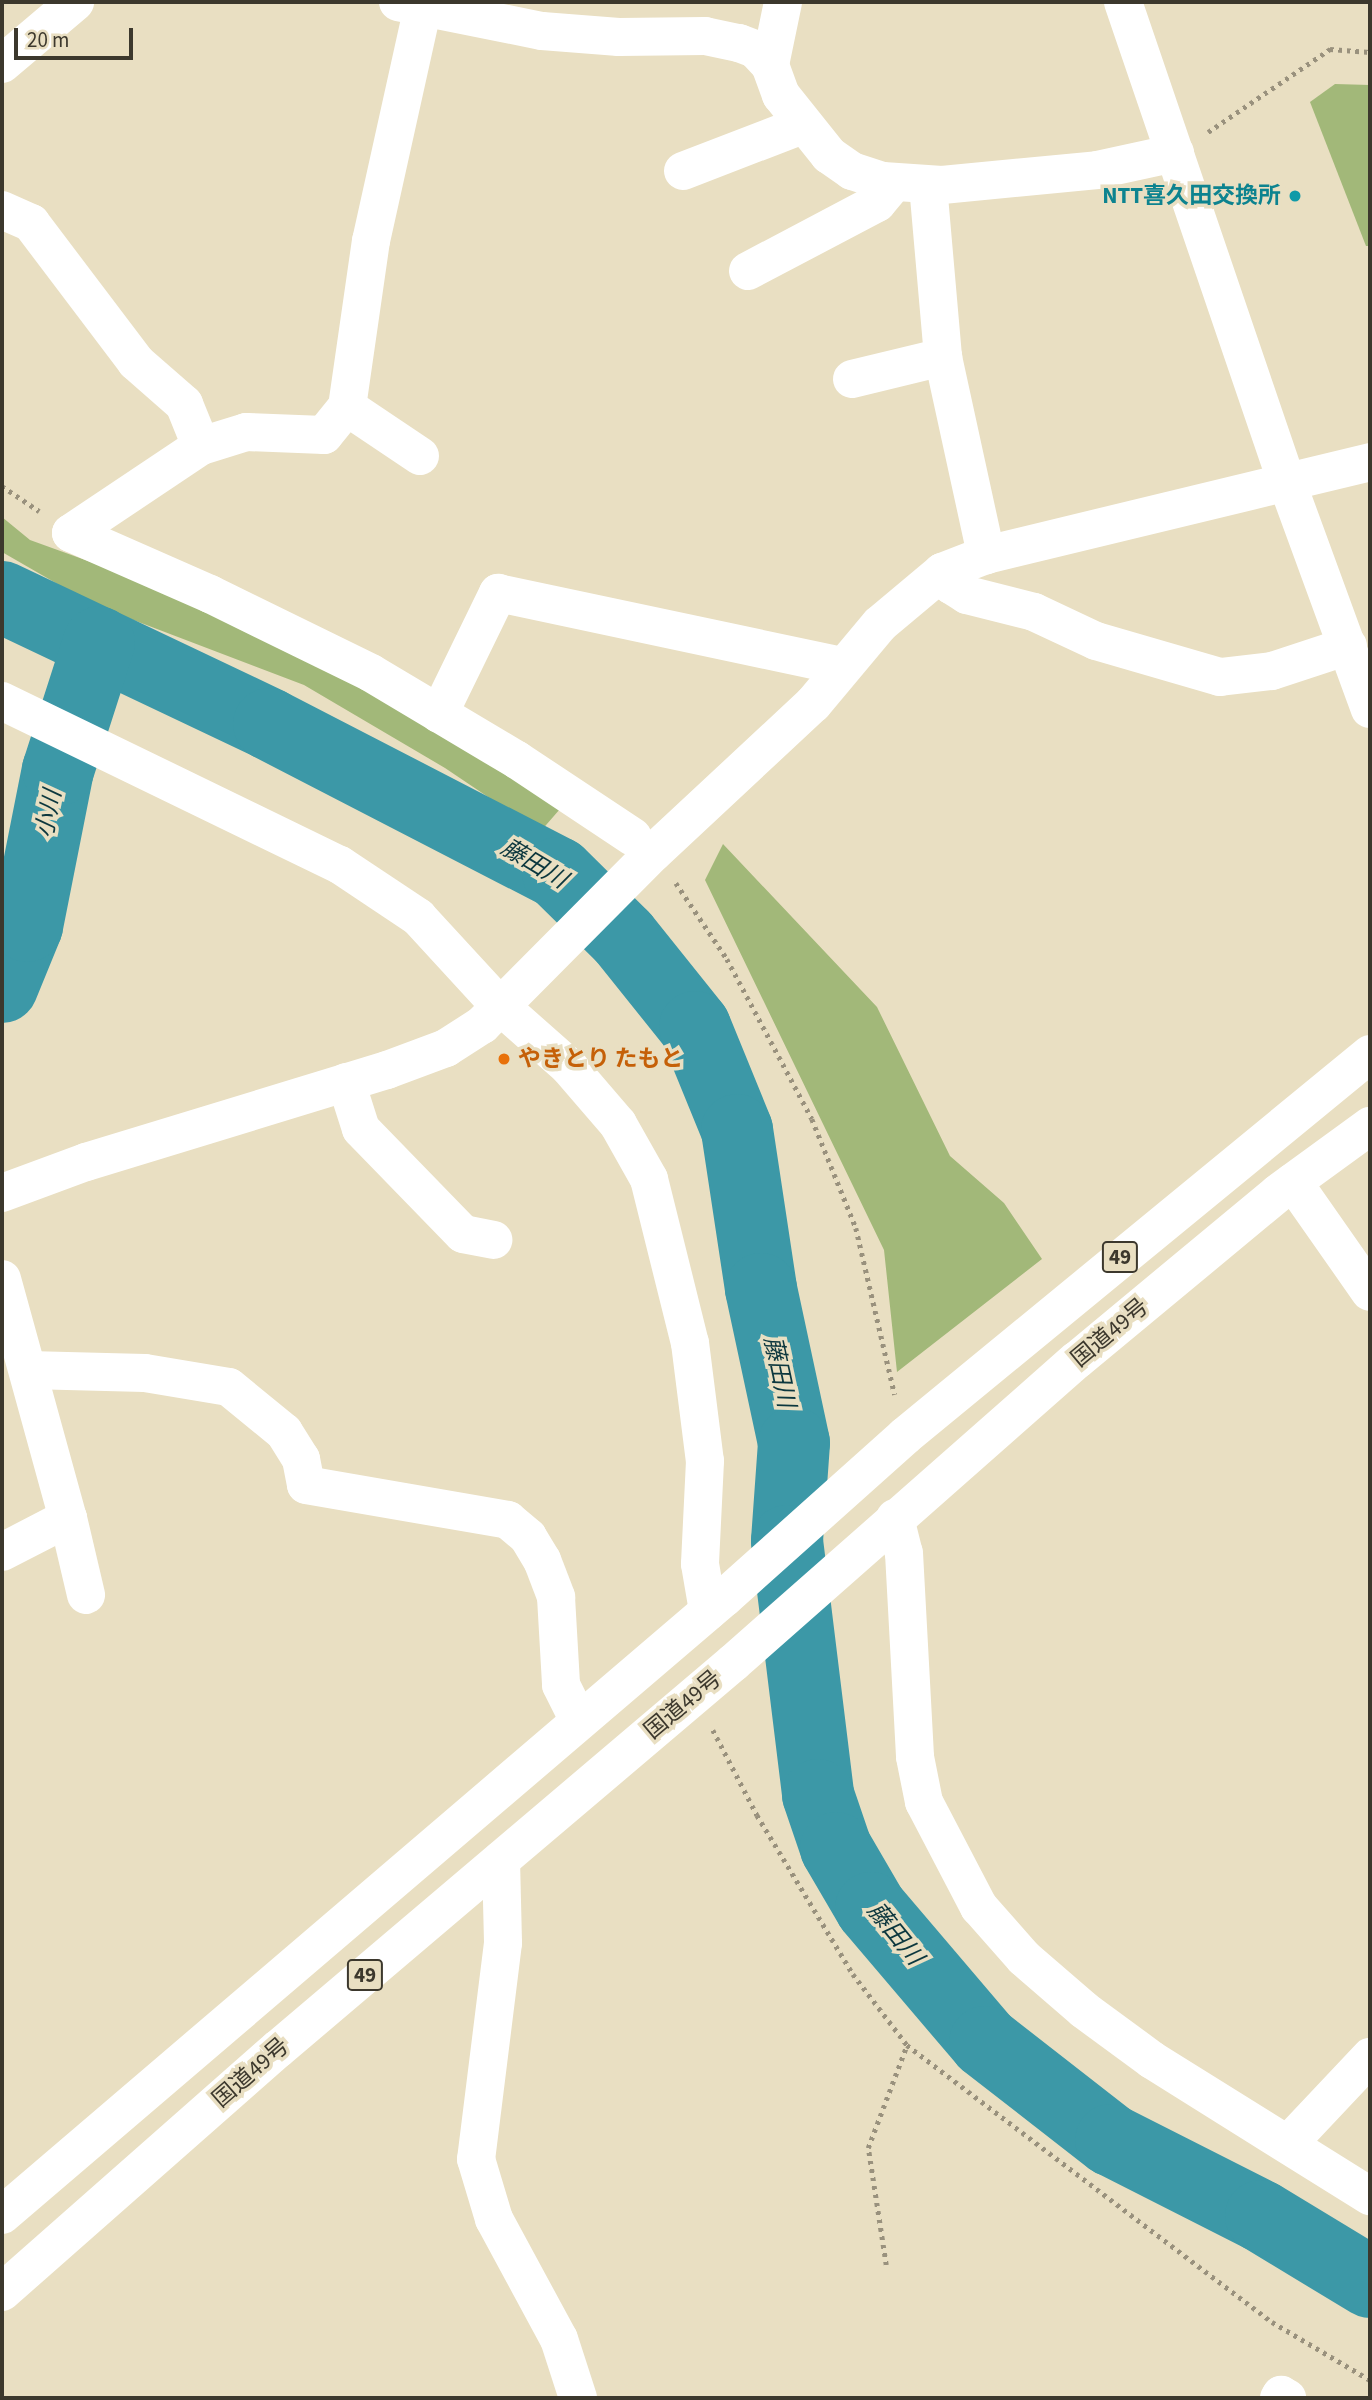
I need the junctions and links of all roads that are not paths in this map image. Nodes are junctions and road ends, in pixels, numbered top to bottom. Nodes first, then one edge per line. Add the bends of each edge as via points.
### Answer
1 (75, 2) edge
2 (783, 2) edge
3 (1123, 2) edge
4 (415, 3) edge
5 (2, 64) edge
6 (770, 65) junction
7 (802, 125) junction
8 (1175, 153) junction
9 (683, 170) dead end
10 (911, 184) junction
11 (2, 210) edge
12 (748, 271) dead end
13 (943, 357) junction
14 (852, 379) dead end
15 (346, 407) junction
16 (201, 446) junction
17 (420, 456) dead end
18 (1370, 462) edge
19 (1286, 480) junction
20 (986, 555) junction
21 (942, 572) junction
22 (1348, 646) junction
23 (842, 666) junction
24 (2, 701) edge
25 (1370, 709) edge
26 (439, 714) junction
27 (643, 845) junction
28 (499, 1005) junction
29 (1370, 1054) edge
30 (346, 1082) junction
31 (1370, 1126) edge
32 (1293, 1182) junction
33 (2, 1193) edge
34 (493, 1240) dead end
35 (2, 1279) edge
36 (1370, 1292) edge
37 (28, 1370) junction
38 (68, 1518) junction
39 (891, 1522) junction
40 (2, 1552) edge
41 (86, 1595) dead end
42 (716, 1605) junction
43 (579, 1721) junction
44 (501, 1860) junction
45 (1370, 2057) edge
46 (1288, 2144) junction
47 (1370, 2196) edge
48 (2, 2216) edge
49 (2, 2292) edge
50 (578, 2398) edge
51 (1279, 2398) edge
52 (1287, 2398) edge

1 - 5 main road
2 - 6 main road
3 - 8 main road
4 - 6 main road via 542,31 619,37 705,36 755,49
4 - 15 main road
6 - 7 main road via 781,95
7 - 9 main road
7 - 10 main road via 829,155 852,170
8 - 10 main road via 1097,170
8 - 19 main road
10 - 12 main road
10 - 13 main road
11 - 16 main road via 31,223 136,362 184,404
13 - 14 main road
13 - 20 main road
15 - 16 main road via 324,435 246,432
15 - 17 main road
16 - 26 main road via 71,533 210,594 371,673
18 - 19 main road
19 - 20 main road
19 - 22 main road
20 - 21 main road
21 - 22 main road via 967,595 1034,612 1096,641 1220,677 1272,671
21 - 23 main road via 913,592
22 - 25 main road
23 - 26 main road via 498,593
23 - 27 main road via 813,704
24 - 28 main road via 340,866 418,917
26 - 27 main road
27 - 28 main road
28 - 30 main road via 482,1025 446,1048
28 - 42 main road via 569,1066 618,1124 649,1180 681,1303 702,1418 700,1564
29 - 42 main road, 49 via 905,1436
30 - 33 main road via 86,1162
30 - 34 main road via 361,1129 463,1234
31 - 32 main road, 国道49号 / 49
32 - 36 main road
32 - 39 main road, 国道49号 / 49
35 - 37 main road
37 - 38 main road
37 - 43 main road via 145,1373 229,1387 284,1432 301,1459 306,1485 508,1520 528,1537 556,1597 561,1685
38 - 40 main road
38 - 41 main road
39 - 44 main road, 国道49号 / 49
39 - 46 main road via 904,1553 915,1757 924,1802 979,1907 1024,1958 1084,2010 1152,2060
42 - 43 main road, 49
43 - 48 main road, 49
44 - 49 main road, 国道49号 / 49
44 - 50 main road via 503,1943 476,2159 494,2219 559,2339
45 - 46 main road
46 - 47 main road
51 - 52 main road

